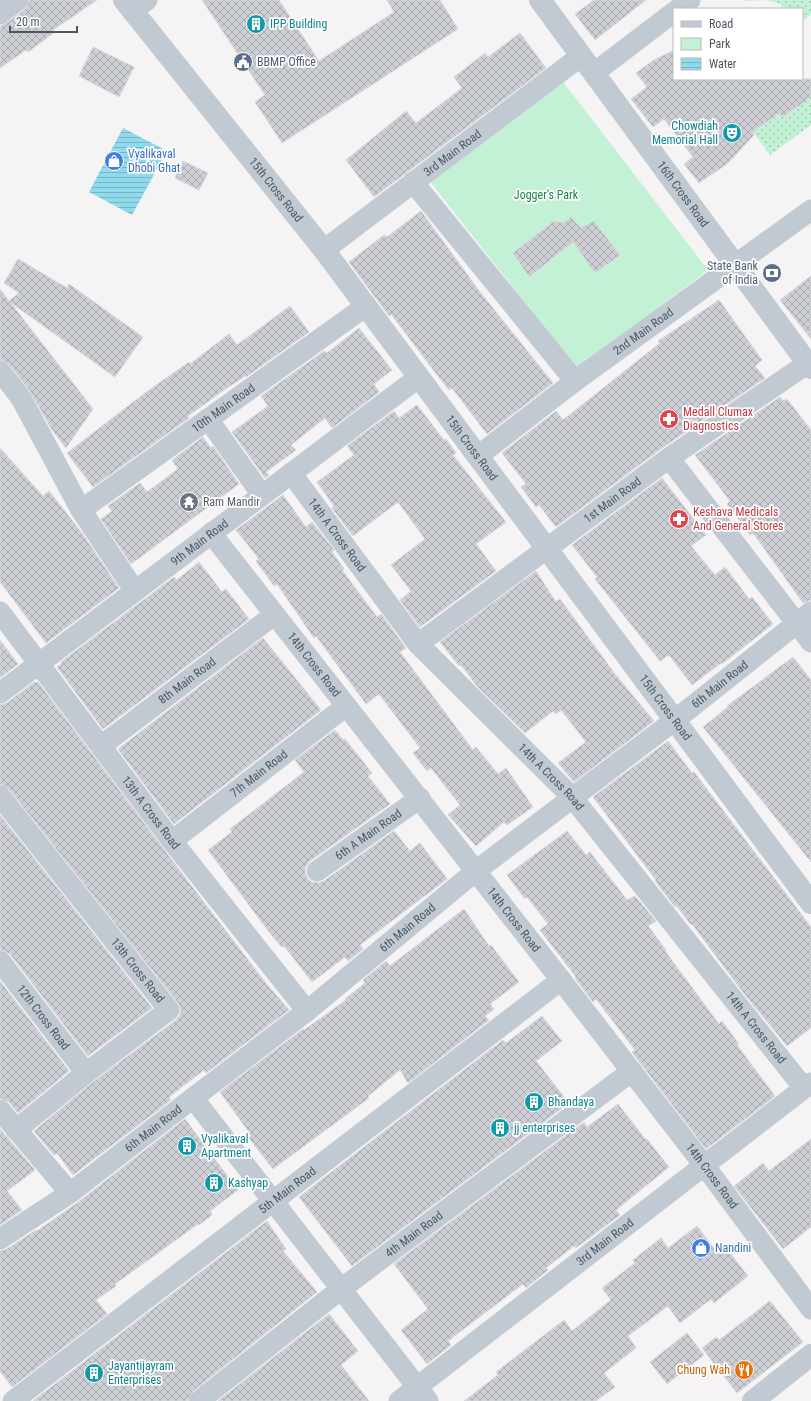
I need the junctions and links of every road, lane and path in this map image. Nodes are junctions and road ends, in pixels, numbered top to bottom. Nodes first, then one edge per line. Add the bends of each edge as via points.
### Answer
1 (18, 0) edge
2 (540, 0) edge
3 (690, 0) edge
4 (135, 4) edge
5 (679, 8) edge
6 (673, 13) edge
7 (0, 14) edge
8 (587, 64) junction
9 (413, 182) junction
10 (811, 210) edge
11 (324, 250) junction
12 (735, 265) junction
13 (366, 306) junction
14 (810, 364) edge
15 (0, 371) edge
16 (419, 377) junction
17 (575, 381) junction
18 (208, 419) junction
19 (478, 456) junction
20 (669, 458) junction
21 (291, 473) junction
22 (262, 495) junction
23 (81, 510) junction
24 (211, 533) junction
25 (547, 548) junction
26 (135, 591) junction
27 (0, 612) edge
28 (274, 615) junction
29 (804, 618) edge
30 (811, 642) edge
31 (418, 644) junction
32 (39, 663) junction
33 (0, 693) edge
34 (346, 706) junction
35 (675, 720) junction
36 (101, 746) junction
37 (0, 796) edge
38 (572, 797) junction
39 (420, 798) junction
40 (172, 841) junction
41 (477, 870) junction
42 (317, 871) dead end
43 (811, 903) edge
44 (0, 962) edge
45 (561, 980) junction
46 (307, 1010) junction
47 (632, 1071) junction
48 (86, 1073) junction
49 (808, 1086) edge
50 (193, 1098) junction
51 (0, 1110) edge
52 (16, 1130) junction
53 (704, 1165) junction
54 (70, 1193) junction
55 (273, 1202) junction
56 (0, 1239) edge
57 (341, 1289) junction
58 (811, 1309) edge
59 (811, 1355) edge
60 (423, 1394) edge
61 (0, 1398) edge
62 (2, 1401) edge
63 (13, 1401) edge
64 (199, 1401) edge
65 (399, 1401) edge
66 (753, 1401) edge

1 - 7 street
2 - 8 street, 16th Cross Road
3 - 5 street
4 - 11 street, 15th Cross Road
6 - 8 street, 3rd Main Road
8 - 9 street, 3rd Main Road
8 - 12 street, 16th Cross Road
9 - 11 street, 3rd Main Road
9 - 17 street
10 - 12 street, 2nd Main Road
11 - 13 street, 15th Cross Road
12 - 14 street, 16th Cross Road
12 - 17 street, 2nd Main Road
13 - 16 street, 15th Cross Road
13 - 18 street, 10th Main Road
14 - 20 street, 1st Main Road
15 - 23 street via 20,398
16 - 19 street, 15th Cross Road
16 - 21 street, 9th Main Road
17 - 19 street, 2nd Main Road
18 - 22 street
18 - 23 street, 10th Main Road
19 - 25 street, 15th Cross Road
20 - 25 street, 1st Main Road
20 - 29 street
21 - 22 street, 9th Main Road
21 - 31 street, 14th A Cross Road
22 - 24 street, 9th Main Road
23 - 26 street
24 - 26 street, 9th Main Road
24 - 28 street, 14th Cross Road
25 - 31 street, 1st Main Road
25 - 35 street, 15th Cross Road
26 - 32 street, 9th Main Road
27 - 32 street, 13th A Cross Road
28 - 34 street, 14th Cross Road
28 - 36 street, 8th Main Road
29 - 30 street
29 - 35 street, 6th Main Road
31 - 38 street, 14th A Cross Road
32 - 33 street, 9th Main Road
32 - 36 street, 13th A Cross Road
34 - 39 street, 14th Cross Road
34 - 40 street, 7th Main Road
35 - 38 street, 6th Main Road
35 - 43 street, 15th Cross Road
36 - 40 street, 13th A Cross Road
37 - 48 street, 13th Cross Road via 169,1010
38 - 41 street, 6th Main Road
38 - 49 street, 14th A Cross Road
39 - 41 street, 14th Cross Road
39 - 42 street, 6th A Main Road
40 - 46 street, 13th A Cross Road
41 - 45 street, 14th Cross Road
41 - 46 street, 6th Main Road
44 - 48 street, 12th Cross Road
45 - 47 street, 14th Cross Road
45 - 55 street, 5th Main Road
46 - 50 street, 6th Main Road
47 - 53 street, 14th Cross Road
47 - 57 street, 4th Main Road
48 - 52 street, 13th Cross Road
49 - 53 street, 3rd Main Road
50 - 54 street, 6th Main Road
50 - 55 street
51 - 52 street
52 - 54 street
53 - 58 street, 14th Cross Road
53 - 60 street, 3rd Main Road
54 - 56 street, 6th Main Road
55 - 57 street
55 - 63 street, 5th Main Road
57 - 60 street
57 - 64 street, 4th Main Road
59 - 66 street
60 - 65 street, 3rd Main Road
61 - 62 street

